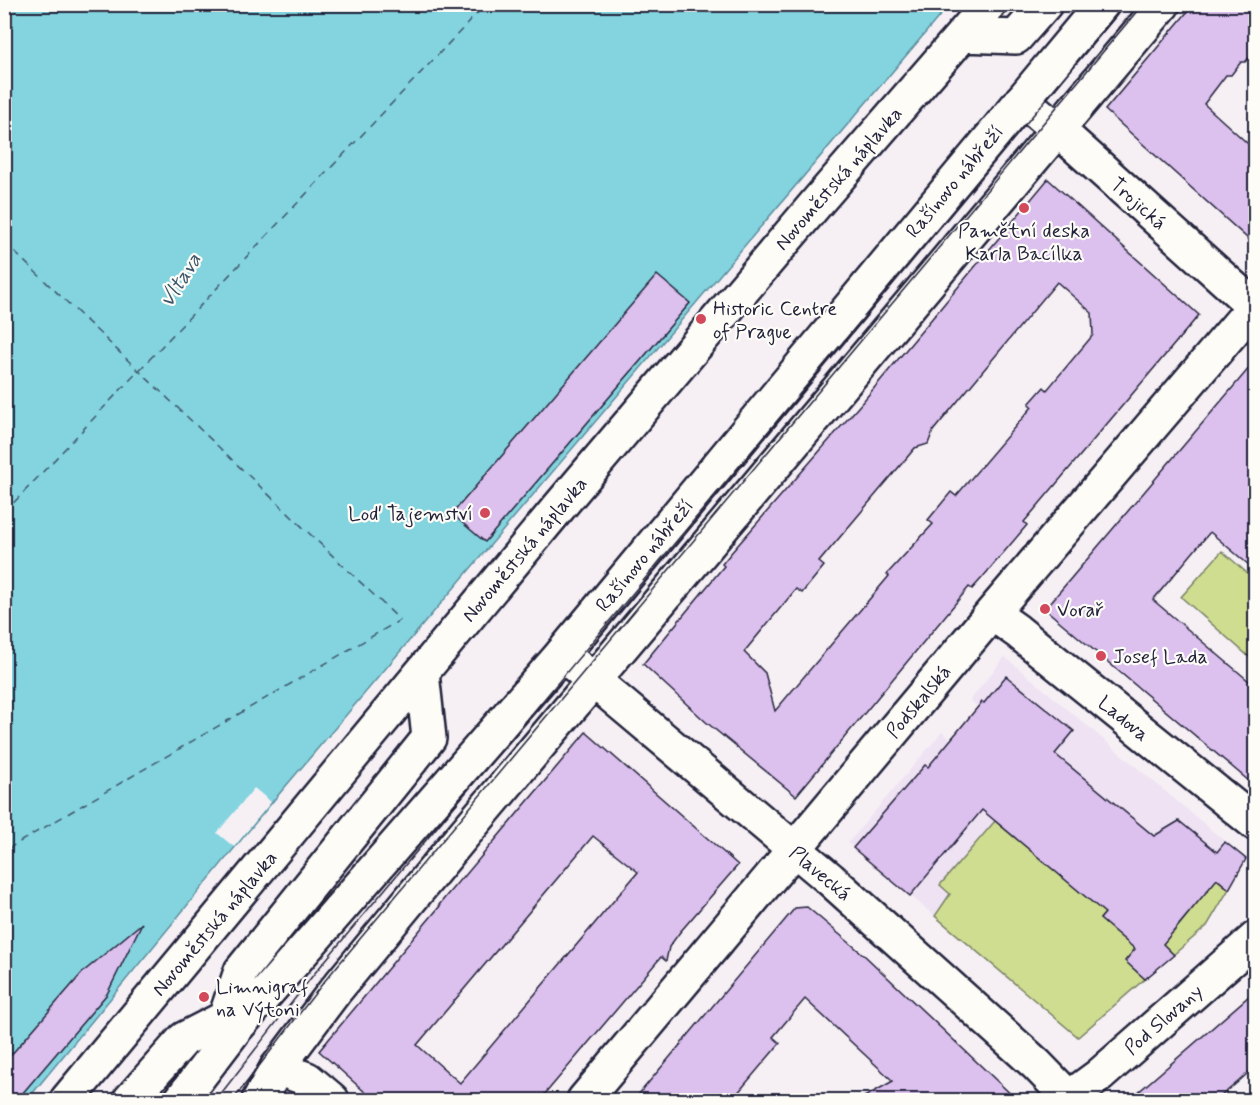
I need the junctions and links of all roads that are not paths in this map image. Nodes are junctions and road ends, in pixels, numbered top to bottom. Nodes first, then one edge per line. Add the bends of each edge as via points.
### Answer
1 (989, 4) edge
2 (1045, 4) edge
3 (1102, 4) edge
4 (1163, 4) edge
5 (963, 35) junction
6 (1022, 100) junction
7 (1058, 129) junction
8 (1255, 306) edge
9 (992, 614) junction
10 (562, 654) junction
11 (422, 673) junction
12 (595, 681) junction
13 (1256, 824) edge
14 (793, 849) junction
15 (1256, 938) edge
16 (278, 1068) junction
17 (1069, 1100) edge
18 (67, 1101) edge
19 (130, 1101) edge
20 (181, 1101) edge
21 (259, 1101) edge
22 (332, 1101) edge
23 (584, 1101) edge

1 - 5 street, Novoměstská náplavka
2 - 5 street via 1016,37
3 - 6 street, Rašínovo nábřeží
4 - 7 street
5 - 11 street, Novoměstská náplavka
6 - 7 street, Trojická
6 - 10 street, Rašínovo nábřeží
7 - 8 street, Trojická
7 - 12 street
8 - 9 street, Podskalská
9 - 13 street, Ladova
9 - 14 street, Podskalská
10 - 12 street, Plavecká
10 - 20 street, Rašínovo nábřeží via 236,1028
11 - 18 street, Novoměstská náplavka
11 - 19 street via 429,738 241,971 225,1018 184,1039
12 - 14 street, Plavecká
12 - 16 street via 334,992
14 - 17 street, Plavecká via 1028,1056
14 - 23 street, Podskalská
15 - 17 street, Pod Slovany
16 - 21 street
16 - 22 street via 307,1078

